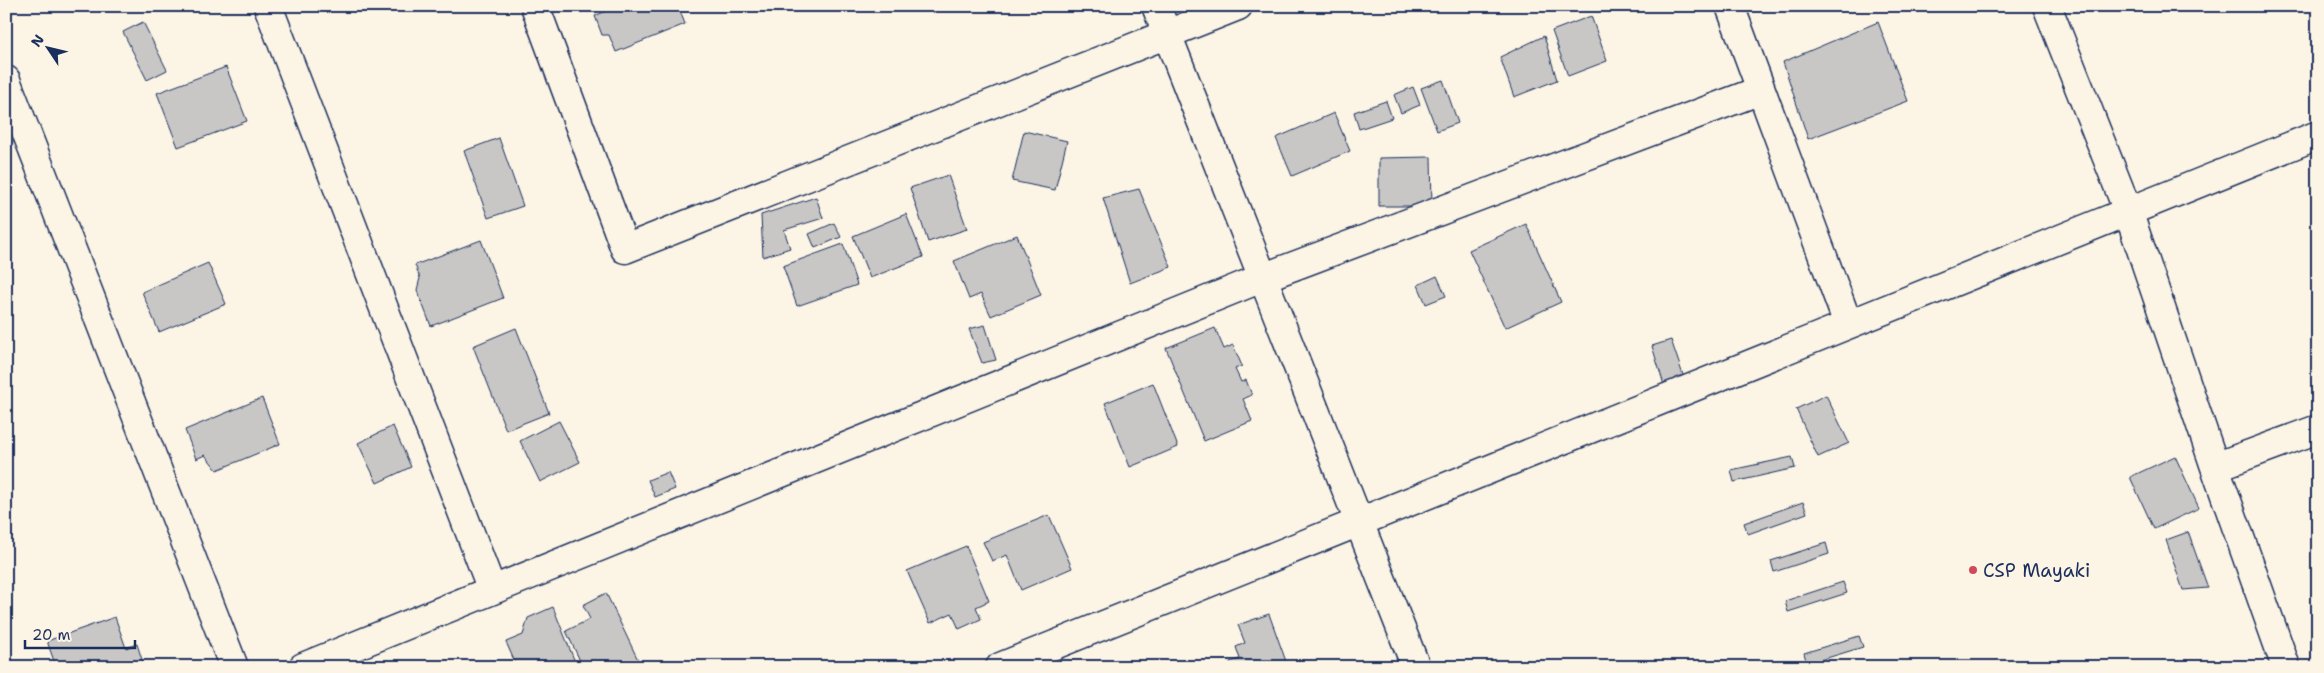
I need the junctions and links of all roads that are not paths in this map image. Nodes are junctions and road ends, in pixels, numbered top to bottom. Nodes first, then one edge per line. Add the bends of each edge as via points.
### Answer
1 (268, 6) edge
2 (535, 6) edge
3 (1156, 6) edge
4 (1238, 6) edge
5 (1730, 6) edge
6 (2047, 6) edge
7 (1167, 34) junction
8 (6, 80) edge
9 (1761, 90) junction
10 (2318, 135) edge
11 (2128, 211) junction
12 (1262, 278) junction
13 (1848, 324) junction
14 (2318, 429) edge
15 (2215, 467) junction
16 (1358, 522) junction
17 (492, 590) junction
18 (234, 667) edge
19 (303, 667) edge
20 (1000, 667) edge
21 (1416, 667) edge
22 (2286, 667) edge

1 - 17 street
2 - 7 street via 625,249
3 - 7 street
4 - 7 street
5 - 9 street
6 - 11 street
7 - 12 street
8 - 18 street
9 - 12 street
9 - 13 street
10 - 11 street
11 - 13 street
11 - 15 street
12 - 16 street
12 - 17 street
13 - 16 street
14 - 15 street
15 - 22 street
16 - 20 street
16 - 21 street
17 - 19 street

